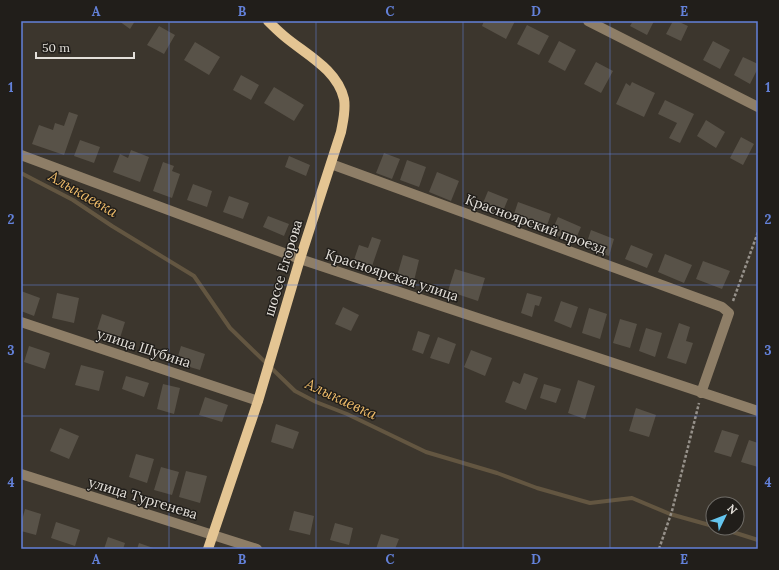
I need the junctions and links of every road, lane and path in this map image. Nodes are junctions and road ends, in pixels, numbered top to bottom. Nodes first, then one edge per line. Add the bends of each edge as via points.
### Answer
1 (268, 21) edge
2 (588, 21) edge
3 (758, 108) edge
4 (21, 155) edge
5 (331, 164) junction
6 (758, 232) edge
7 (300, 259) junction
8 (729, 313) junction
9 (21, 322) edge
10 (701, 393) junction
11 (258, 401) junction
12 (758, 411) edge
13 (21, 474) edge
14 (213, 534) junction
15 (208, 549) edge
16 (257, 549) edge
17 (659, 549) edge

1 - 5 main road, шоссе Егорова via 317,61 332,75 341,89 344,116
2 - 3 street
4 - 7 street, Красноярская улица
5 - 7 main road, шоссе Егорова
5 - 8 street, Красноярский проезд via 714,304
6 - 8 path
7 - 10 street, Красноярская улица
7 - 11 main road, шоссе Егорова
8 - 10 street
9 - 11 street, улица Шубина
10 - 12 street, Красноярская улица
10 - 17 path via 672,511
11 - 14 main road, шоссе Егорова
13 - 14 street, улица Тургенева
14 - 15 main road, шоссе Егорова
14 - 16 street, улица Тургенева

